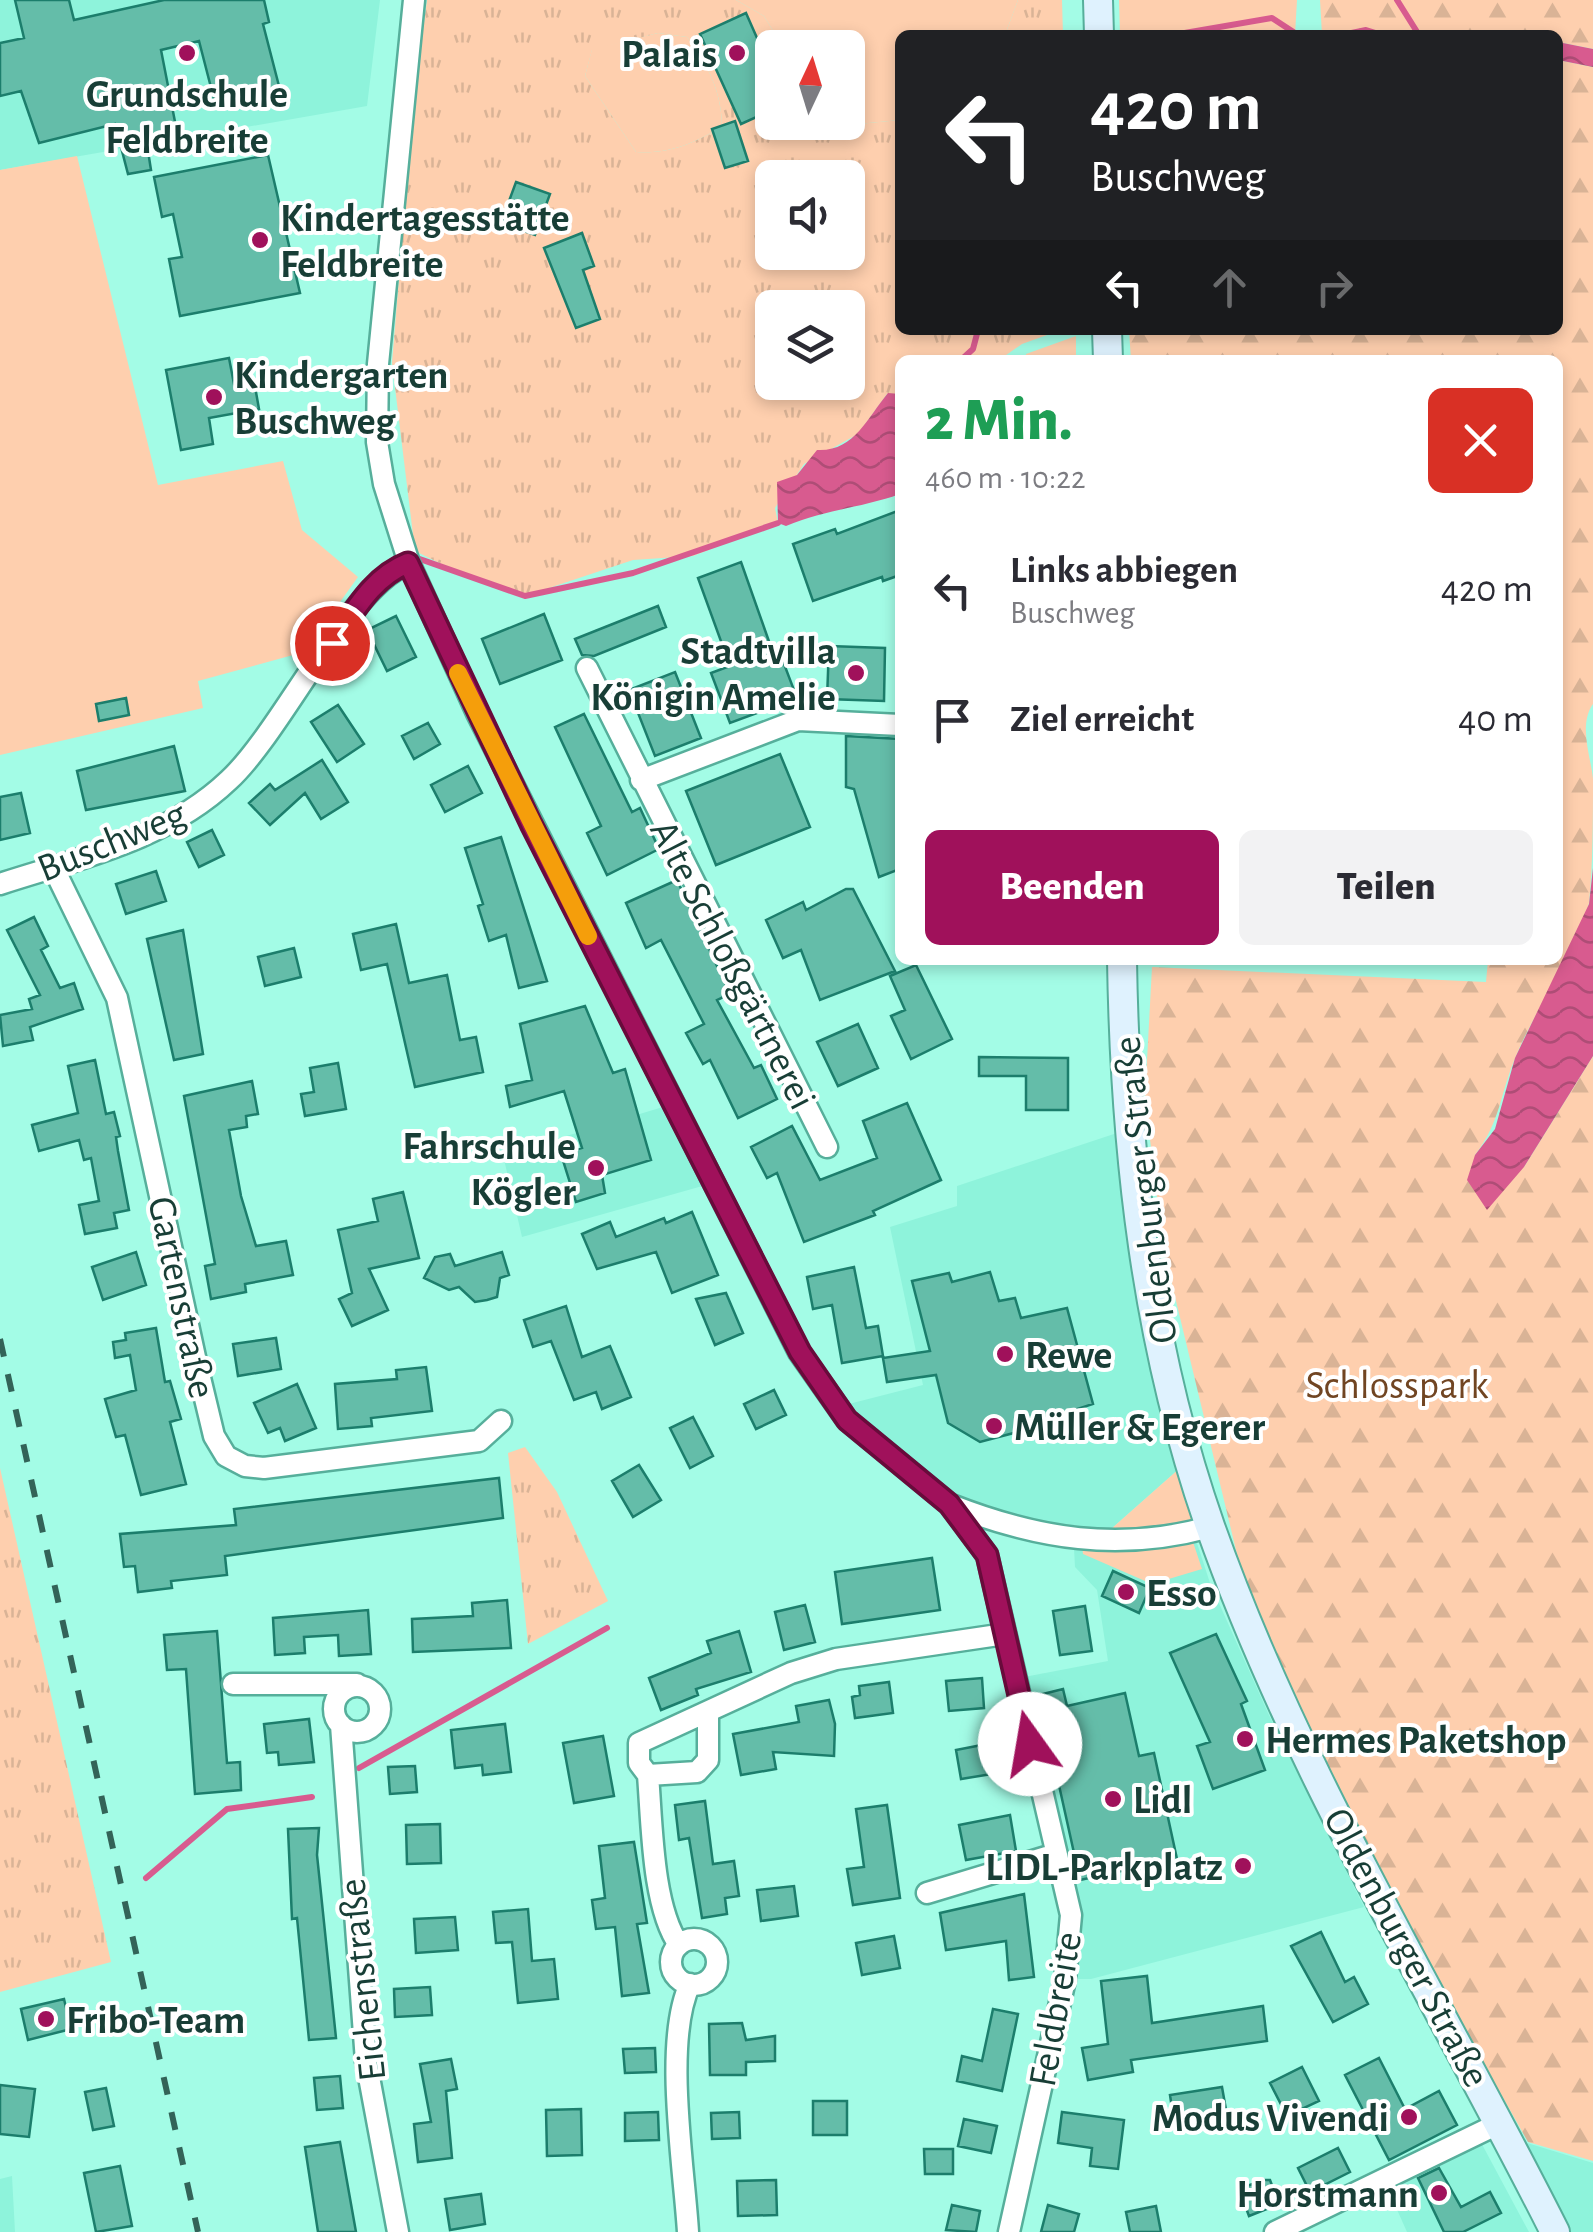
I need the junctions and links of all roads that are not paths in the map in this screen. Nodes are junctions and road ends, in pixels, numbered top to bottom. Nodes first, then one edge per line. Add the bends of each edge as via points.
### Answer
1 (414, 0) edge
2 (1098, 0) edge
3 (1099, 30) edge
4 (408, 563) junction
5 (588, 668) dead end
6 (895, 725) edge
7 (642, 780) junction
8 (53, 867) junction
9 (0, 884) edge
10 (1122, 965) edge
11 (827, 1147) dead end
12 (501, 1421) dead end
13 (949, 1504) junction
14 (1210, 1526) junction
15 (1005, 1634) junction
16 (233, 1684) dead end
17 (358, 1686) junction
18 (708, 1714) junction
19 (341, 1725) junction
20 (648, 1776) junction
21 (1056, 1854) junction
22 (927, 1893) dead end
23 (679, 1945) junction
24 (690, 1984) junction
25 (1500, 2122) junction
26 (398, 2232) edge
27 (688, 2232) edge
28 (1009, 2232) edge
29 (1274, 2232) edge
30 (1556, 2232) edge

1 - 4 street, Feldbreite via 378,364 377,442
2 - 3 street
4 - 8 street, Buschweg via 376,582 226,784 168,826
4 - 13 street, Feldbreite via 531,824 800,1352 847,1420
5 - 7 street, Alte Schloßgärtnerei
6 - 7 street, Alte Schloßgärtnerei via 798,720
7 - 11 street, Alte Schloßgärtnerei
8 - 9 street, Buschweg
8 - 12 street, Gartenstraße via 117,998 195,1358 214,1436 226,1456 245,1466 284,1466 479,1441
10 - 14 street, Oldenburger Straße via 1139,1226 1168,1380
13 - 14 street, Feldbreite via 1010,1528 1075,1541 1127,1542
13 - 15 street, Feldbreite via 987,1555
14 - 25 street, Oldenburger Straße via 1282,1705
15 - 18 street via 836,1659
15 - 21 street, Feldbreite
16 - 17 street
17 - 19 street, Eichenstraße via 346,1688 334,1704
17 - 19 street via 378,1698 377,1720 358,1732
18 - 20 street via 639,1743 638,1763
18 - 20 street via 708,1760 698,1772
19 - 26 street, Eichenstraße via 366,2060
20 - 23 street via 666,1914
21 - 22 street
21 - 28 street, Feldbreite via 1071,1915 1070,1950
23 - 24 street via 674,1971
23 - 24 street via 700,1940 716,1956 711,1977
24 - 27 street via 679,2008 677,2059
25 - 29 street
25 - 30 street, Oldenburger Straße

